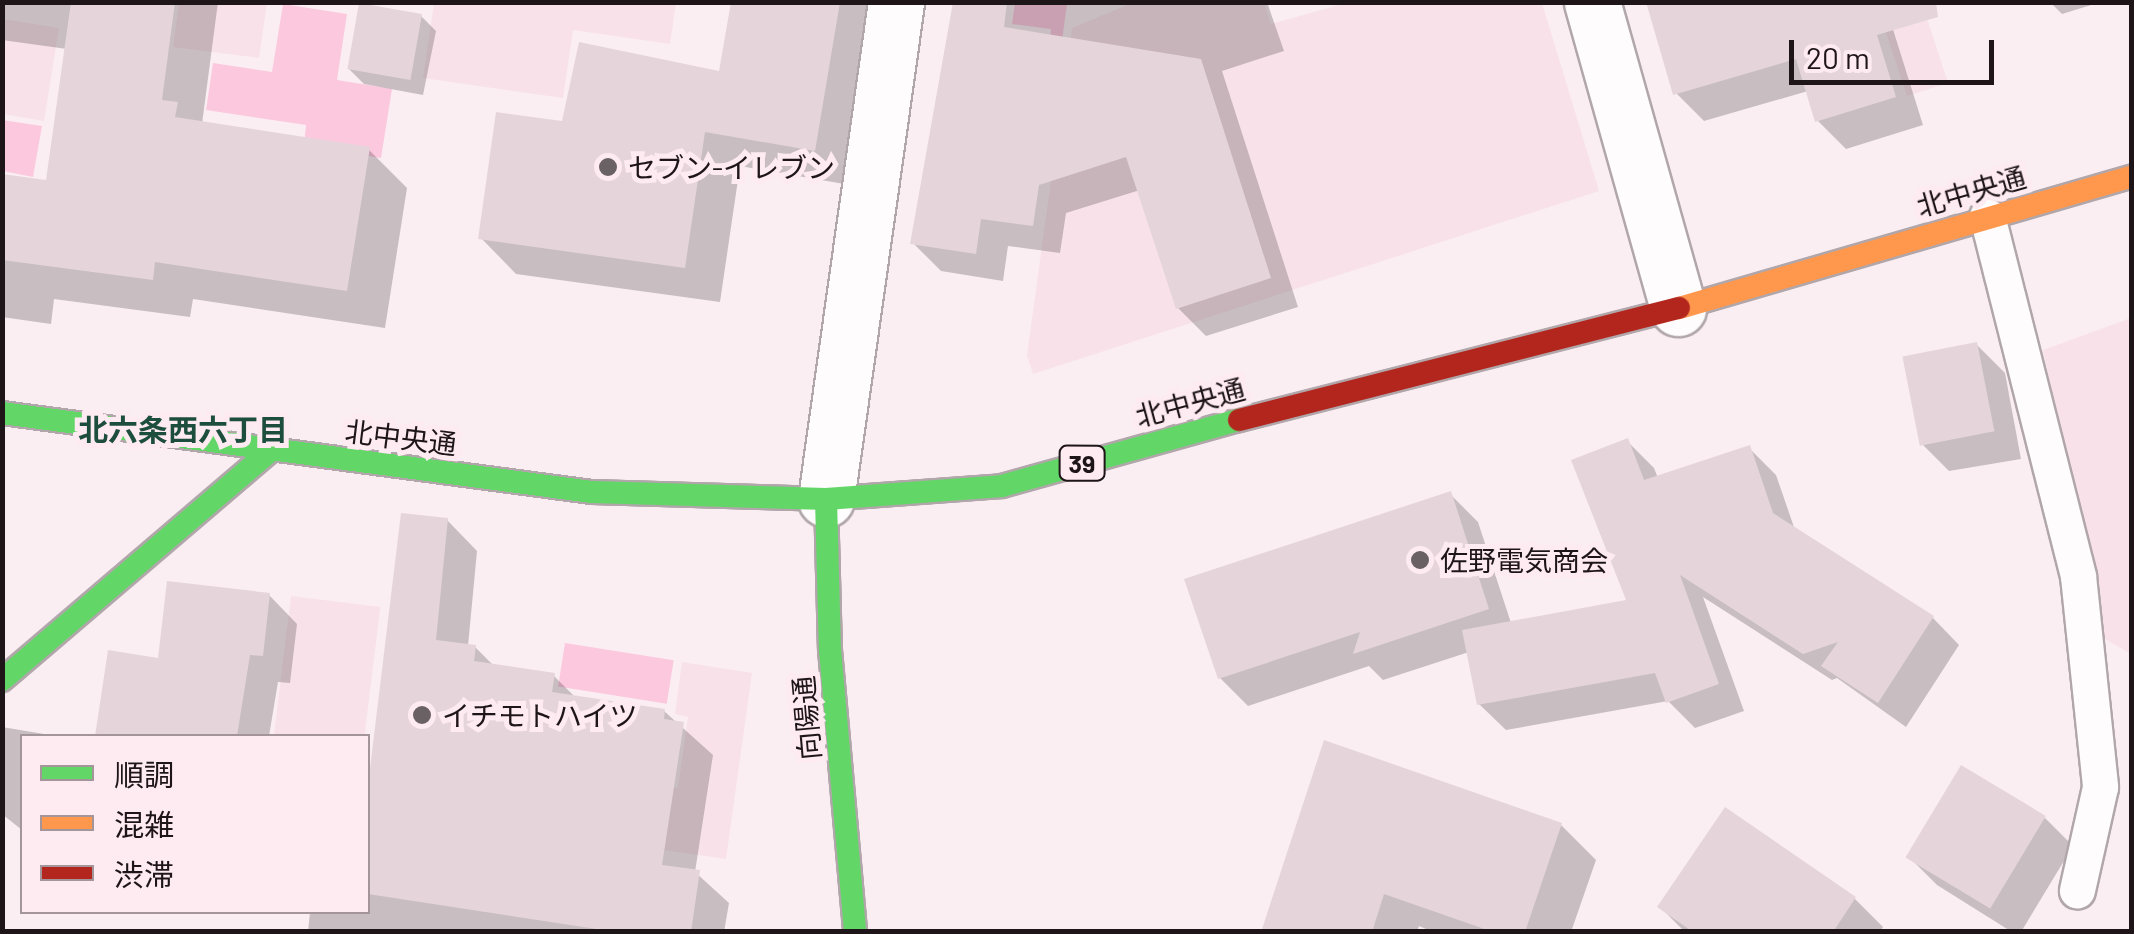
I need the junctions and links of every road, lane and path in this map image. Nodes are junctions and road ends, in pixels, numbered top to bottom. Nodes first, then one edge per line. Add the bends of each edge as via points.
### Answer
1 (896, 2) edge
2 (1592, 2) edge
3 (2132, 176) edge
4 (1987, 216) junction
5 (1678, 308) junction
6 (2, 413) edge
7 (270, 451) junction
8 (826, 500) junction
9 (2, 680) edge
10 (2077, 890) dead end
11 (855, 932) edge

1 - 8 street
2 - 5 street
3 - 4 main road, 北中央通 / 39
4 - 5 main road, 北中央通 / 39
4 - 10 lane via 2078,576 2100,787
5 - 8 main road, 北中央通 / 39 via 1002,486
6 - 7 main road, 北中央通 / 39
7 - 8 main road, 北中央通 / 39 via 592,492
7 - 9 main road
8 - 11 main road, 向陽通 via 830,650

